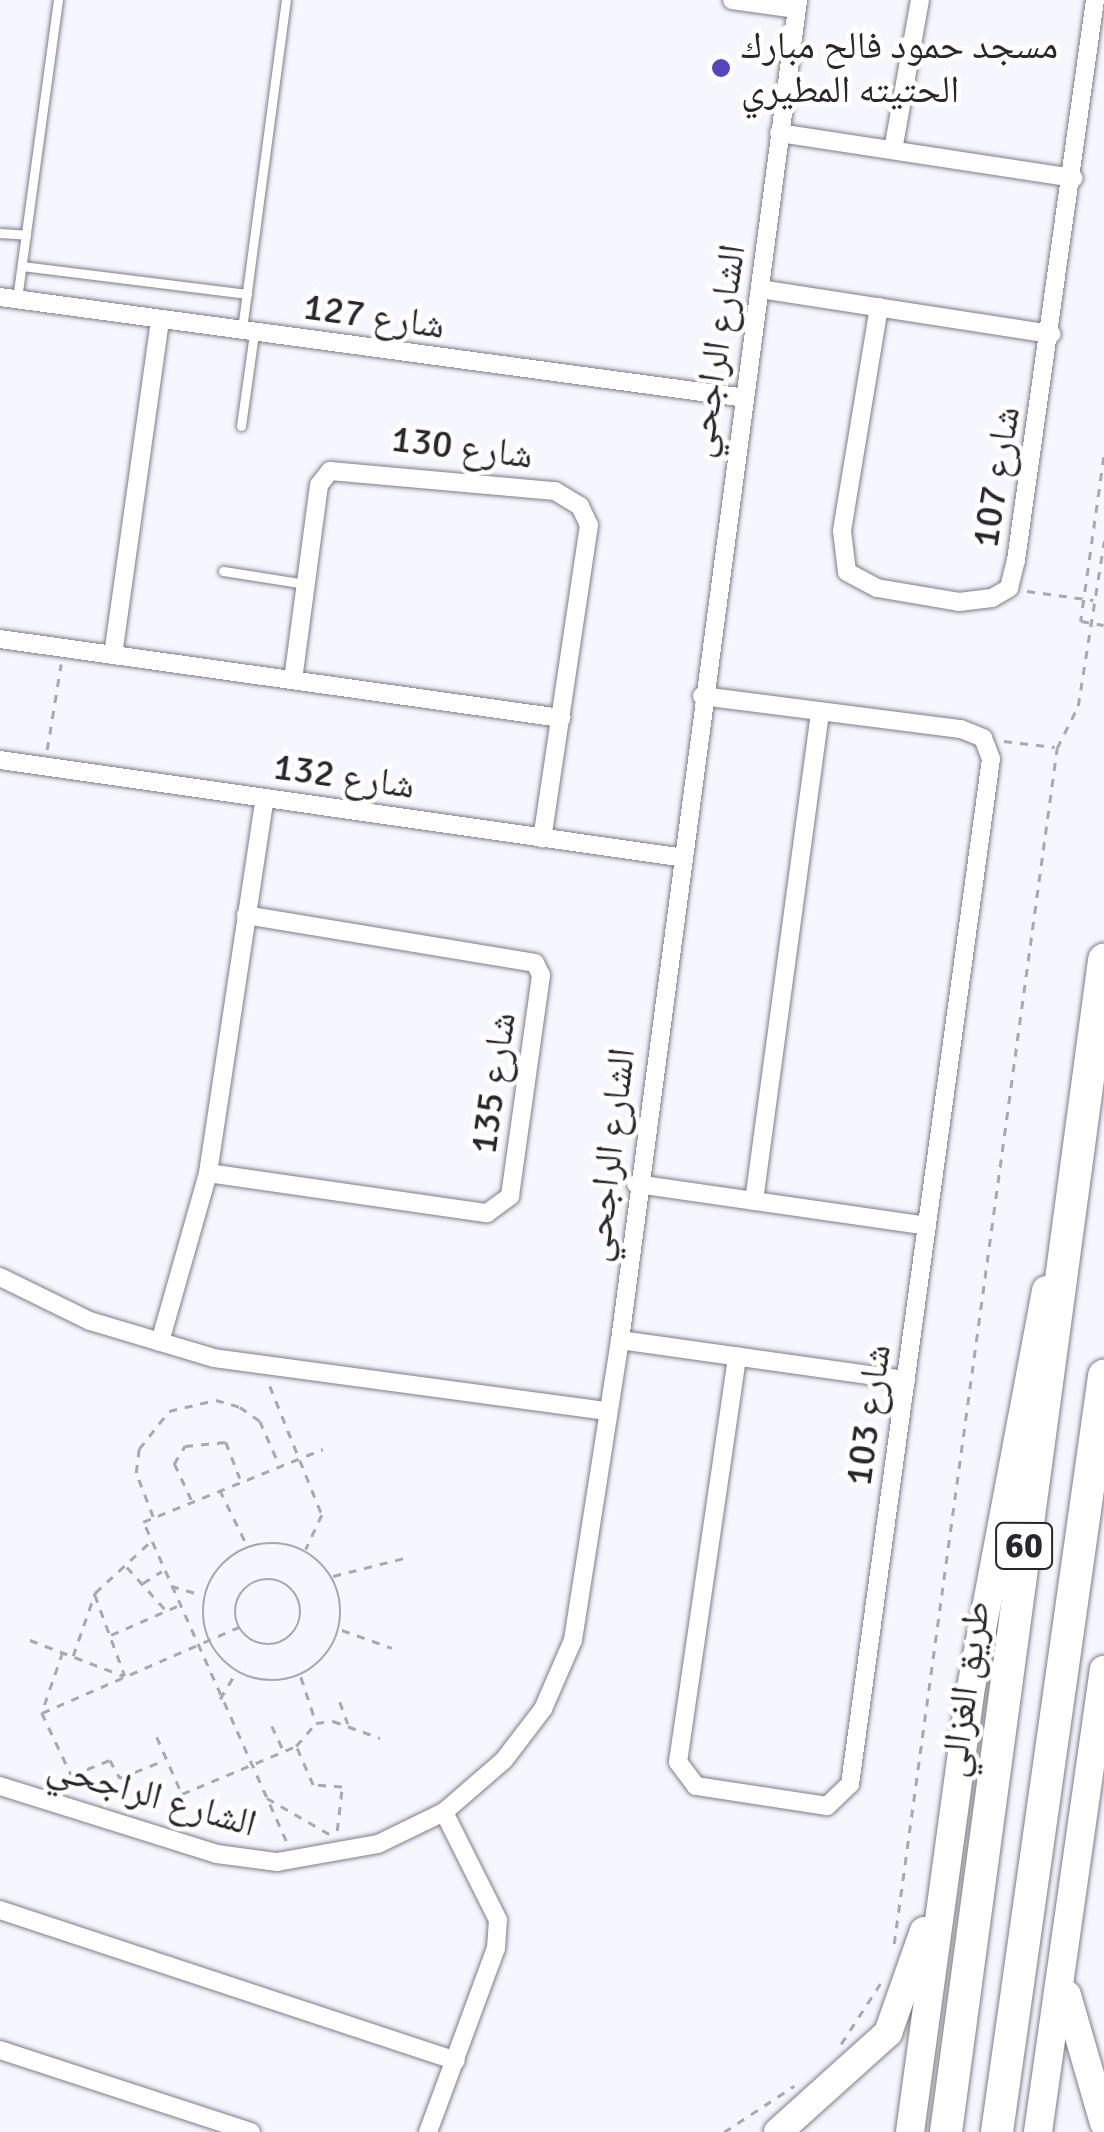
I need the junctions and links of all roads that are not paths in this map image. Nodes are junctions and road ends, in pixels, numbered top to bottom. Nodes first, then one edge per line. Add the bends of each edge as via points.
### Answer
1 (58, 0) edge
2 (286, 0) edge
3 (732, 0) edge
4 (920, 0) edge
5 (1094, 0) edge
6 (797, 4) edge
7 (780, 133) junction
8 (893, 150) junction
9 (1074, 178) junction
10 (0, 233) edge
11 (26, 235) junction
12 (22, 266) junction
13 (760, 289) junction
14 (247, 294) junction
15 (8, 298) edge
16 (880, 308) junction
17 (160, 320) junction
18 (248, 332) junction
19 (1052, 334) junction
20 (739, 397) junction
21 (242, 426) dead end
22 (222, 571) dead end
23 (306, 584) junction
24 (0, 639) edge
25 (113, 655) junction
26 (293, 680) junction
27 (702, 696) junction
28 (820, 714) junction
29 (561, 718) junction
30 (0, 760) edge
31 (265, 798) junction
32 (542, 838) junction
33 (678, 857) junction
34 (246, 915) junction
35 (1104, 960) edge
36 (1081, 1122) junction
37 (208, 1173) junction
38 (636, 1184) junction
39 (754, 1201) junction
40 (927, 1226) junction
41 (0, 1277) edge
42 (620, 1340) junction
43 (160, 1342) junction
44 (738, 1356) junction
45 (1104, 1376) edge
46 (906, 1380) junction
47 (608, 1411) junction
48 (1104, 1670) edge
49 (0, 1786) edge
50 (444, 1812) junction
51 (950, 1848) junction
52 (0, 1910) edge
53 (1068, 1930) junction
54 (0, 2050) edge
55 (456, 2061) junction
56 (1104, 2123) edge
57 (251, 2132) edge
58 (428, 2132) edge
59 (778, 2132) edge
60 (910, 2132) edge
61 (946, 2132) edge
62 (997, 2132) edge
63 (1038, 2132) edge

1 - 11 lane
2 - 14 lane
3 - 6 street
4 - 8 street
5 - 9 street, شارع 107
6 - 7 street, الشارع الراجحي
7 - 8 street
7 - 13 street, الشارع الراجحي
8 - 9 street
9 - 19 street, شارع 107
10 - 11 lane
11 - 12 lane
12 - 14 lane
12 - 15 lane
13 - 16 street
13 - 20 street, الشارع الراجحي
14 - 18 lane
15 - 17 street, شارع 127
16 - 19 street
16 - 19 street, شارع 107 via 842,531 847,572 877,588 959,602 1009,588
17 - 18 street, شارع 127
17 - 25 street
18 - 20 street, شارع 127
18 - 21 lane
20 - 27 street, الشارع الراجحي
22 - 23 lane
23 - 26 street, شارع 130
23 - 29 street, شارع 130 via 319,485 330,471 555,491 580,506 588,525
24 - 25 street
25 - 26 street
26 - 29 street
27 - 28 street
27 - 33 street, الشارع الراجحي
28 - 39 street
28 - 40 street, شارع 103 via 983,738 991,759
29 - 32 street, شارع 130
30 - 31 street, شارع 132
31 - 32 street, شارع 132
31 - 34 street
32 - 33 street, شارع 132
33 - 38 street, الشارع الراجحي
34 - 37 street
34 - 37 street, شارع 135 via 534,963 542,975 504,1208 487,1213
35 - 36 highway, طريق الغزالي / 60
36 - 51 main road via 1013,1442
36 - 61 highway, طريق الغزالي / 60
37 - 43 street
38 - 39 street
38 - 42 street, الشارع الراجحي
39 - 40 street
40 - 46 street, شارع 103
41 - 43 street via 90,1321
42 - 44 street
42 - 47 street, الشارع الراجحي
43 - 47 street via 262,1365
44 - 46 street
44 - 46 street, شارع 103 via 678,1762 696,1786 827,1806 850,1784
45 - 62 highway, 60
47 - 50 street, الشارع الراجحي via 573,1640 533,1722
48 - 53 main road
49 - 50 street, الشارع الراجحي via 217,1854 295,1859 378,1844
50 - 55 street via 498,1920
51 - 59 main road via 888,2033
51 - 60 main road
52 - 55 street
53 - 56 main road via 1067,2002
53 - 63 main road
54 - 57 street
55 - 58 street

